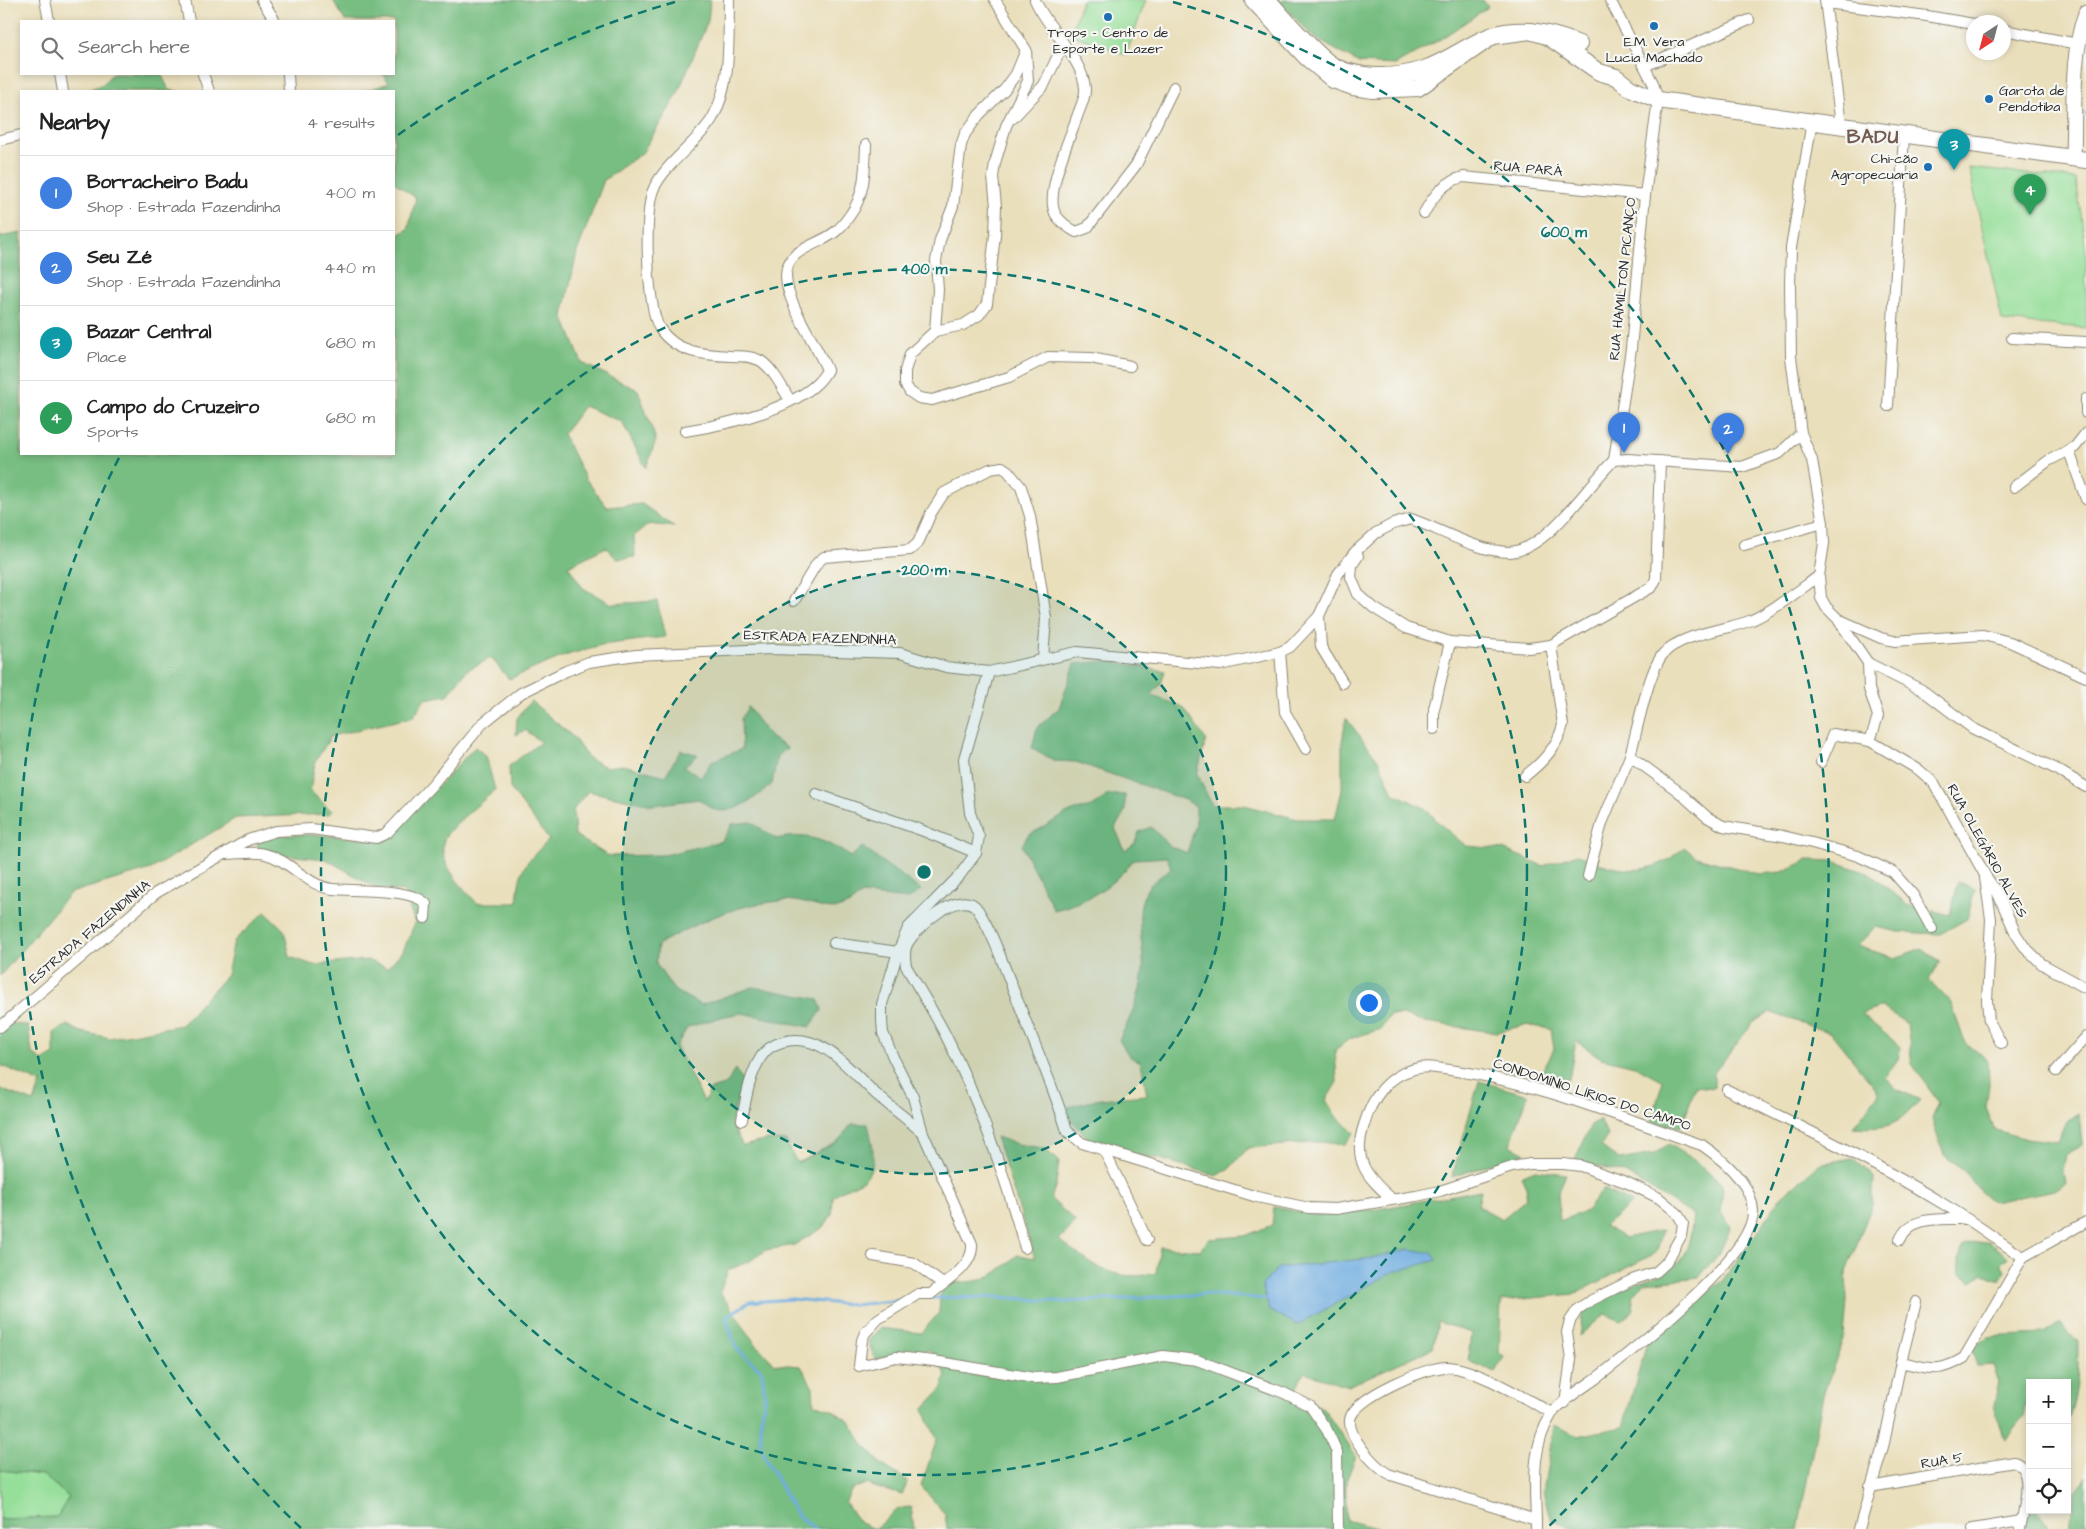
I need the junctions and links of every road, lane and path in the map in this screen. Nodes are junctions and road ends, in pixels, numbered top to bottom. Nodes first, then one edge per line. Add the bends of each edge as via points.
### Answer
1 (45, 0) edge
2 (186, 0) edge
3 (262, 0) edge
4 (728, 0) edge
5 (995, 0) edge
6 (1035, 0) edge
7 (1253, 0) edge
8 (1268, 0) edge
9 (1610, 0) edge
10 (1825, 2) edge
11 (2086, 13) edge
12 (1509, 16) dead end
13 (1491, 19) dead end
14 (50, 20) edge
15 (189, 20) edge
16 (274, 20) edge
17 (1749, 20) dead end
18 (1966, 23) edge
19 (2011, 31) edge
20 (2078, 44) junction
21 (1063, 45) junction
22 (1026, 50) junction
23 (1645, 66) junction
24 (60, 75) edge
25 (203, 75) edge
26 (288, 75) edge
27 (1616, 78) junction
28 (1174, 87) dead end
29 (63, 90) edge
30 (208, 90) edge
31 (289, 90) edge
32 (1658, 100) junction
33 (1812, 121) junction
34 (1841, 125) junction
35 (1006, 126) junction
36 (20, 135) edge
37 (1904, 135) junction
38 (0, 140) edge
39 (866, 145) dead end
40 (2080, 159) edge
41 (1646, 195) junction
42 (1424, 213) dead end
43 (936, 331) junction
44 (2012, 338) dead end
45 (2086, 342) edge
46 (1130, 366) dead end
47 (2086, 399) edge
48 (790, 400) junction
49 (1888, 406) dead end
50 (2086, 412) edge
51 (685, 431) dead end
52 (2086, 433) edge
53 (1801, 434) junction
54 (2069, 451) junction
55 (1614, 460) junction
56 (1660, 461) junction
57 (2014, 487) dead end
58 (2086, 499) edge
59 (1823, 523) junction
60 (1393, 524) junction
61 (1744, 545) dead end
62 (1819, 576) junction
63 (794, 601) dead end
64 (1319, 616) junction
65 (1838, 619) junction
66 (1450, 642) junction
67 (1551, 645) junction
68 (1280, 652) junction
69 (1042, 659) junction
70 (1868, 663) junction
71 (989, 672) junction
72 (2086, 677) edge
73 (1343, 683) dead end
74 (1434, 729) dead end
75 (1870, 741) junction
76 (1306, 749) dead end
77 (1630, 756) junction
78 (1821, 762) dead end
79 (1525, 776) dead end
80 (2086, 787) edge
81 (816, 794) dead end
82 (976, 853) junction
83 (226, 854) junction
84 (1985, 875) junction
85 (1588, 876) dead end
86 (425, 918) dead end
87 (1932, 928) dead end
88 (834, 943) dead end
89 (898, 952) junction
90 (2086, 988) edge
91 (0, 1027) edge
92 (2086, 1037) edge
93 (2001, 1043) dead end
94 (2056, 1071) dead end
95 (1727, 1090) dead end
96 (742, 1120) dead end
97 (922, 1133) junction
98 (1105, 1152) junction
99 (1392, 1199) junction
100 (1966, 1219) junction
101 (2086, 1222) edge
102 (1147, 1240) dead end
103 (1900, 1240) dead end
104 (1025, 1248) dead end
105 (873, 1256) dead end
106 (2022, 1257) junction
107 (943, 1284) junction
108 (1916, 1302) dead end
109 (1902, 1362) junction
110 (1565, 1403) junction
111 (1552, 1413) junction
112 (1870, 1487) junction
113 (1536, 1524) edge
114 (2021, 1525) edge
115 (1338, 1529) edge
116 (1859, 1529) edge
117 (1973, 1529) edge

1 - 14 street
2 - 15 street
3 - 16 street
4 - 48 street via 727,56 722,93 712,118 654,188 648,207 648,263 654,314 660,329 677,346 694,352 745,356 760,361
5 - 22 street
6 - 21 street
7 - 27 main road via 1307,58 1333,80 1353,87 1374,90 1418,88 1493,36 1530,31 1547,36 1598,72
8 - 13 main road via 1332,65 1353,74 1373,76 1395,76 1416,70
9 - 23 street
10 - 18 street
10 - 34 street
11 - 20 street
12 - 27 main road via 1531,18 1561,31 1605,64
17 - 23 street
19 - 20 street
20 - 40 street
21 - 28 street via 1081,69 1086,90 1053,186 1052,205 1055,215 1076,232 1087,228 1136,165
21 - 35 street via 1044,85
22 - 35 street via 1028,81
22 - 43 street via 1016,74 979,115 961,145 953,206 936,260
23 - 32 street
24 - 29 street
25 - 30 street
26 - 31 street
27 - 32 main road
32 - 33 main road
32 - 41 street, RUA HAMILTON PICANÇO
33 - 34 main road
33 - 53 street via 1791,248 1791,356
34 - 37 main road
35 - 43 street via 993,177 995,235 987,304 979,315 963,325
36 - 38 street
37 - 40 main road
37 - 49 street
39 - 48 street via 861,196 850,215 834,233 803,248 787,268 786,278 792,299 827,370 815,386
41 - 42 street, RUA PARÁ via 1463,177 1449,181
41 - 55 street, RUA HAMILTON PICANÇO via 1631,349
43 - 46 street via 910,354 905,371 905,384 919,398 932,400 960,393 1009,377 1048,357 1091,358
44 - 45 street
47 - 50 street
48 - 51 street via 763,414 723,426
52 - 54 street
53 - 56 street via 1780,452 1742,467
53 - 59 street via 1812,460
54 - 57 street via 2048,461
54 - 58 street
55 - 56 street
55 - 60 street, ESTRADA FAZENDINHA via 1554,527 1523,550 1508,552 1490,548 1411,519
56 - 67 street via 1656,579 1652,587
59 - 61 street
59 - 62 street via 1824,543
60 - 64 street, ESTRADA FAZENDINHA via 1376,533 1355,552 1338,574
60 - 66 street via 1356,558 1351,577 1358,594 1406,628
62 - 65 street via 1821,598
62 - 77 street via 1752,620 1676,643 1663,654 1655,668
63 - 69 street via 824,557 910,550 918,543 944,493 990,469 1002,467 1021,487 1030,516 1046,618
64 - 68 street, ESTRADA FAZENDINHA
64 - 73 street via 1321,647
65 - 70 street
65 - 72 street via 1894,641 1983,635 2010,642
66 - 67 street via 1529,648
66 - 74 street via 1434,709
67 - 79 street via 1563,725 1560,738 1551,752
68 - 69 street, ESTRADA FAZENDINHA via 1220,665 1077,652
68 - 76 street via 1285,712
69 - 71 street, ESTRADA FAZENDINHA
70 - 75 street via 1869,689 1878,716
70 - 80 street via 1922,690 1972,728
71 - 82 street via 964,759 970,813 978,837
71 - 83 street, ESTRADA FAZENDINHA via 946,667 900,653 818,650 713,650 589,662 521,693 482,724 387,833 376,838 311,829 276,831 248,840
75 - 78 street, RUA OLEGÁRIO ALVES via 1833,734
75 - 84 street, RUA OLEGÁRIO ALVES via 1919,770 1934,783
77 - 85 street via 1602,823
77 - 87 street via 1723,826 1783,836 1858,856 1892,872 1913,895
81 - 82 street
82 - 89 street via 960,875 908,928
83 - 86 street via 264,854 278,858 313,882 332,889 415,896 426,904
83 - 91 street, ESTRADA FAZENDINHA via 156,893
84 - 90 street, RUA OLEGÁRIO ALVES via 2024,946 2042,964
84 - 93 street via 1991,919 1987,1001 1989,1021
88 - 89 street
89 - 97 street via 882,1004 883,1033 913,1097
92 - 94 street
95 - 100 street via 1818,1135
96 - 97 street via 752,1075 761,1056 771,1046 790,1040 804,1040 845,1062 877,1095
97 - 107 street via 972,1244 973,1253 968,1262
98 - 99 street via 1257,1197 1309,1208 1367,1206
98 - 102 street
98 - 104 street via 1082,1143 1067,1131 995,945 977,908 961,900 952,904 912,935 904,956 906,966 946,1036 980,1115 1007,1182
99 - 110 street via 1440,1192 1512,1167 1563,1164 1581,1166 1628,1183 1659,1198 1677,1213 1683,1223 1681,1236 1666,1264 1656,1272 1590,1300 1570,1321 1567,1332 1571,1359
99 - 110 street, CONDOMÍNIO LÍRIOS DO CAMPO via 1370,1180 1363,1168 1360,1144 1363,1126 1376,1095 1392,1079 1429,1067 1490,1077 1570,1100 1702,1145 1719,1156 1740,1178 1754,1212 1736,1252 1706,1286
100 - 103 street via 1918,1222 1903,1232
100 - 106 street
101 - 106 street
105 - 107 street via 914,1263
106 - 109 street via 1964,1358 1938,1370
107 - 115 street via 931,1294 918,1294 878,1319 862,1340 859,1366 896,1357 1034,1378 1163,1356 1197,1360 1310,1406 1327,1430 1336,1452
108 - 109 street
109 - 112 street via 1884,1443
110 - 111 street, CONDOMÍNIO LÍRIOS DO CAMPO
111 - 113 street, CONDOMÍNIO LÍRIOS DO CAMPO via 1540,1438 1535,1464
111 - 113 street via 1468,1371 1449,1367 1430,1368 1407,1376 1358,1407 1350,1422 1351,1432 1380,1469 1388,1474
112 - 114 street, RUA 5 via 2014,1462 2026,1473
112 - 116 street
114 - 117 street

